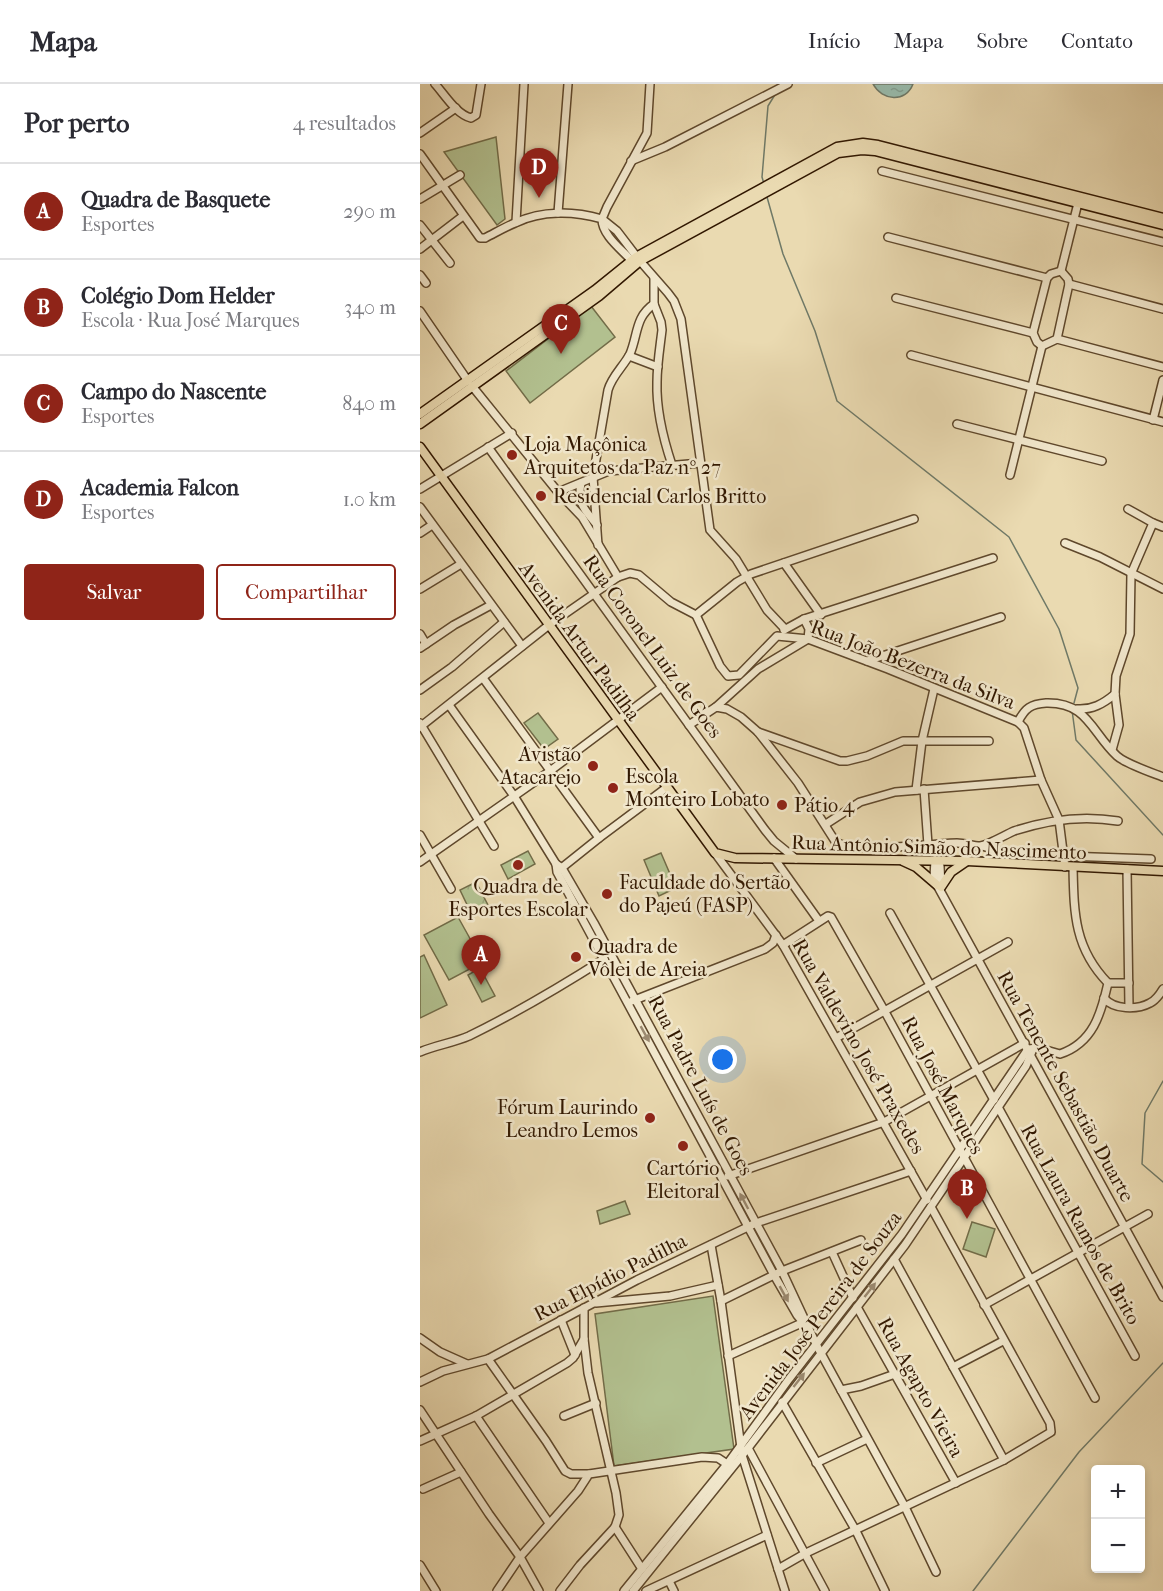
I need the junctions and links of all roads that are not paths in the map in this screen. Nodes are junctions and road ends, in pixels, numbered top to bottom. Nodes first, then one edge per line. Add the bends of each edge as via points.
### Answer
1 (435, 84) edge
2 (481, 84) edge
3 (524, 84) edge
4 (568, 84) edge
5 (650, 84) edge
6 (788, 84) edge
7 (456, 108) junction
8 (420, 133) edge
9 (420, 154) edge
10 (631, 161) junction
11 (882, 171) dead end
12 (460, 176) dead end
13 (442, 185) junction
14 (768, 187) junction
15 (420, 199) edge
16 (1078, 203) junction
17 (558, 213) junction
18 (463, 216) junction
19 (1163, 218) edge
20 (602, 219) junction
21 (1074, 219) junction
22 (516, 222) junction
23 (420, 225) edge
24 (1163, 225) edge
25 (888, 237) dead end
26 (431, 240) junction
27 (1163, 242) edge
28 (420, 249) edge
29 (636, 259) junction
30 (450, 263) dead end
31 (1061, 271) junction
32 (420, 275) edge
33 (654, 278) junction
34 (1047, 278) junction
35 (426, 283) dead end
36 (1069, 284) junction
37 (896, 298) dead end
38 (654, 304) junction
39 (1163, 309) edge
40 (420, 311) edge
41 (1033, 333) junction
42 (1057, 339) junction
43 (1042, 346) junction
44 (911, 355) dead end
45 (629, 356) junction
46 (658, 366) junction
47 (1163, 367) edge
48 (473, 381) junction
49 (1163, 381) edge
50 (1032, 387) junction
51 (420, 414) edge
52 (1153, 420) junction
53 (1163, 422) edge
54 (420, 424) edge
55 (957, 424) dead end
56 (512, 433) junction
57 (1019, 439) junction
58 (420, 447) edge
59 (488, 447) junction
60 (1102, 461) dead end
61 (700, 463) junction
62 (672, 465) junction
63 (1010, 475) dead end
64 (440, 476) junction
65 (593, 477) junction
66 (581, 483) junction
67 (420, 489) edge
68 (558, 492) junction
69 (420, 507) edge
70 (1128, 509) dead end
71 (914, 519) dead end
72 (1153, 523) junction
73 (432, 525) junction
74 (597, 525) junction
75 (1163, 527) edge
76 (420, 533) edge
77 (1065, 543) dead end
78 (598, 545) junction
79 (993, 558) dead end
80 (784, 563) junction
81 (461, 564) junction
82 (1131, 574) junction
83 (747, 576) junction
84 (618, 577) junction
85 (420, 589) edge
86 (1163, 589) edge
87 (595, 593) junction
88 (491, 605) junction
89 (696, 615) junction
90 (821, 615) junction
91 (1001, 617) dead end
92 (804, 619) junction
93 (504, 622) junction
94 (549, 625) junction
95 (785, 629) junction
96 (420, 634) edge
97 (777, 636) junction
98 (808, 639) junction
99 (423, 646) edge
100 (522, 646) junction
101 (887, 655) junction
102 (867, 661) junction
103 (888, 669) junction
104 (483, 678) junction
105 (662, 687) junction
106 (934, 689) junction
107 (420, 690) edge
108 (1115, 694) junction
109 (449, 705) junction
110 (716, 707) junction
111 (1077, 708) junction
112 (617, 721) junction
113 (1018, 722) junction
114 (420, 725) edge
115 (689, 725) junction
116 (758, 732) junction
117 (922, 741) junction
118 (989, 741) dead end
119 (1112, 750) junction
120 (550, 771) junction
121 (1162, 776) edge
122 (1041, 780) junction
123 (666, 788) junction
124 (924, 789) junction
125 (916, 790) junction
126 (514, 796) junction
127 (1059, 820) junction
128 (479, 821) junction
129 (1118, 821) dead end
130 (826, 824) junction
131 (420, 835) edge
132 (599, 838) junction
133 (928, 845) junction
134 (494, 846) dead end
135 (982, 846) junction
136 (715, 853) junction
137 (431, 855) junction
138 (1064, 856) junction
139 (774, 858) junction
140 (796, 859) junction
141 (1151, 859) dead end
142 (900, 860) junction
143 (935, 860) junction
144 (967, 861) junction
145 (420, 862) edge
146 (1069, 867) junction
147 (558, 868) junction
148 (1127, 870) junction
149 (1163, 871) edge
150 (939, 888) junction
151 (451, 889) dead end
152 (890, 913) dead end
153 (819, 921) junction
154 (776, 935) junction
155 (1008, 942) dead end
156 (783, 945) junction
157 (604, 959) junction
158 (977, 960) junction
159 (1108, 983) junction
160 (1129, 983) junction
161 (930, 985) junction
162 (1163, 989) edge
163 (1104, 998) junction
164 (635, 999) junction
165 (627, 1003) junction
166 (1129, 1007) junction
167 (884, 1010) junction
168 (836, 1038) junction
169 (1030, 1049) junction
170 (420, 1052) edge
171 (977, 1069) junction
172 (930, 1097) junction
173 (996, 1104) junction
174 (884, 1122) junction
175 (960, 1150) junction
176 (964, 1158) junction
177 (911, 1171) junction
178 (730, 1175) junction
179 (723, 1179) junction
180 (927, 1200) junction
181 (931, 1208) junction
182 (1148, 1214) dead end
183 (756, 1223) junction
184 (748, 1227) junction
185 (1124, 1227) junction
186 (861, 1240) dead end
187 (711, 1245) junction
188 (832, 1252) junction
189 (1078, 1253) junction
190 (894, 1259) junction
191 (782, 1271) junction
192 (774, 1275) junction
193 (1030, 1279) junction
194 (718, 1285) junction
195 (1163, 1297) edge
196 (853, 1298) junction
197 (722, 1301) junction
198 (984, 1305) junction
199 (587, 1306) junction
200 (857, 1306) junction
201 (561, 1320) junction
202 (805, 1323) junction
203 (420, 1338) edge
204 (584, 1340) junction
205 (1003, 1341) junction
206 (819, 1349) junction
207 (575, 1354) junction
208 (728, 1356) junction
209 (1135, 1356) dead end
210 (488, 1359) junction
211 (467, 1364) junction
212 (953, 1367) junction
213 (895, 1374) junction
214 (420, 1382) edge
215 (841, 1390) junction
216 (512, 1396) junction
217 (1095, 1398) dead end
218 (782, 1402) junction
219 (596, 1403) junction
220 (420, 1410) edge
221 (476, 1416) junction
222 (564, 1416) dead end
223 (436, 1432) junction
224 (867, 1439) junction
225 (420, 1441) edge
226 (744, 1450) junction
227 (1004, 1460) junction
228 (816, 1462) junction
229 (730, 1466) junction
230 (610, 1471) junction
231 (461, 1472) junction
232 (589, 1474) junction
233 (956, 1483) junction
234 (423, 1489) dead end
235 (905, 1507) junction
236 (549, 1523) junction
237 (615, 1527) junction
238 (856, 1531) junction
239 (767, 1535) junction
240 (806, 1553) junction
241 (520, 1557) junction
242 (420, 1565) edge
243 (642, 1569) junction
244 (778, 1569) junction
245 (936, 1572) dead end
246 (669, 1581) junction
247 (436, 1591) edge
248 (497, 1591) edge
249 (539, 1591) edge
250 (560, 1591) edge
251 (624, 1591) edge
252 (633, 1591) edge
253 (646, 1591) edge
254 (674, 1591) edge
255 (784, 1591) edge
256 (825, 1591) edge
257 (885, 1591) edge

1 - 7 street
2 - 7 street via 473,118
3 - 22 street
4 - 17 street
5 - 10 street via 647,133
6 - 10 street
7 - 8 street
9 - 13 street
10 - 20 street
11 - 21 street
12 - 13 street
13 - 15 street
13 - 18 street
14 - 16 main road via 829,157 862,150
14 - 19 main road via 831,149 863,143
14 - 29 main road
16 - 21 street
16 - 24 main road
17 - 20 street
17 - 22 street
18 - 22 street via 483,239
18 - 26 street
20 - 29 street via 617,231
21 - 27 street
21 - 31 street
23 - 26 street
25 - 34 street
26 - 28 street
26 - 30 street
29 - 33 street
29 - 48 main road via 599,296
31 - 34 street
31 - 36 street
32 - 35 street
33 - 38 street
33 - 61 street via 674,301 681,319
34 - 41 street
36 - 39 street
36 - 42 street
37 - 41 street
38 - 45 street via 641,316
38 - 46 street via 662,330
40 - 48 street
41 - 43 street
42 - 43 street
42 - 47 street
43 - 50 street
44 - 50 street
45 - 46 street
45 - 65 street via 610,383
46 - 62 street via 661,431
48 - 51 main road
48 - 54 main road
48 - 56 street
49 - 52 street
50 - 52 street
50 - 57 street
52 - 53 street
55 - 57 street
56 - 59 street
56 - 68 street
57 - 60 street
57 - 63 street
58 - 64 main road, Avenida Artur Padilha
59 - 64 street
59 - 87 street, Rua Coronel Luiz de Goes
61 - 62 street
61 - 83 street via 710,530
62 - 65 street via 609,471
64 - 67 street
64 - 94 main road, Avenida Artur Padilha
65 - 66 street
65 - 74 street
66 - 68 street
66 - 74 street via 580,502
68 - 78 street via 582,517
69 - 73 street
70 - 72 street
71 - 80 street
72 - 75 street
72 - 82 street
73 - 76 street
73 - 81 street
74 - 78 street
77 - 82 street
78 - 84 street
79 - 90 street
80 - 83 street
80 - 90 street
81 - 85 street
81 - 88 street
82 - 86 street
82 - 108 street via 1130,634 1118,666
83 - 89 street
83 - 95 street via 767,610
84 - 87 street
84 - 89 street via 630,573 640,576 671,603
87 - 94 street
87 - 105 street, Rua Coronel Luiz de Goes
88 - 93 street
88 - 99 street
89 - 97 street via 728,676 736,677 743,672
90 - 92 street
91 - 101 street
92 - 95 street
92 - 98 street
93 - 100 street
93 - 107 street
94 - 100 street
94 - 112 main road, Avenida Artur Padilha
95 - 97 street
96 - 99 street
97 - 98 street, Rua João Bezerra da Silva
98 - 102 street, Rua João Bezerra da Silva
98 - 110 street via 758,669
100 - 104 street
101 - 102 street
101 - 103 street
102 - 103 street, Rua João Bezerra da Silva
103 - 106 street, Rua João Bezerra da Silva
104 - 109 street
104 - 120 street
105 - 112 street
105 - 115 street, Rua Coronel Luiz de Goes
106 - 113 street, Rua João Bezerra da Silva
106 - 117 street
108 - 111 street via 1092,708
108 - 119 street via 1119,725
109 - 114 street
109 - 126 street, Rua Padre Luís de Goes
110 - 115 street
110 - 116 street via 741,717
111 - 113 street via 1040,704 1026,708
111 - 119 street
112 - 120 street
112 - 123 main road, Avenida Artur Padilha
113 - 122 street, Rua João Bezerra da Silva via 1024,728
114 - 128 street
115 - 140 street, Rua Coronel Luiz de Goes via 765,830
116 - 117 street via 840,761 879,752 899,741
116 - 130 street
117 - 118 street
117 - 125 street
119 - 121 street via 1121,759
120 - 126 street
120 - 132 street
122 - 124 street
122 - 127 street
123 - 132 street
123 - 136 main road, Avenida Artur Padilha
124 - 125 street
124 - 133 street
125 - 130 street via 860,802
126 - 128 street
126 - 147 street, Rua Padre Luís de Goes
127 - 129 street
127 - 135 street via 1015,831
127 - 138 street
128 - 134 street
128 - 137 street
130 - 133 street via 835,841 843,845
131 - 137 street
132 - 147 street
133 - 135 street
135 - 138 street via 1014,853
136 - 139 main road, Rua Antônio Simão do Nascimento
136 - 154 street, Rua Valdevino José Praxedes
137 - 145 street
137 - 151 street
138 - 141 street
138 - 146 street
139 - 140 main road, Rua Antônio Simão do Nascimento
139 - 153 street
140 - 142 main road, Rua Antônio Simão do Nascimento
142 - 143 main road, Rua Antônio Simão do Nascimento
142 - 150 main road via 916,867
143 - 144 main road, Rua Antônio Simão do Nascimento
143 - 150 street, Rua Tenente Sebastião Duarte via 934,877
144 - 146 main road, Rua Antônio Simão do Nascimento
144 - 150 main road via 951,872
146 - 148 main road, Rua Antônio Simão do Nascimento
146 - 159 street via 1078,933 1092,964
147 - 157 street, Rua Padre Luís de Goes
147 - 164 street, Rua Padre Luís de Goes
148 - 149 main road, Rua Antônio Simão do Nascimento
148 - 160 street
150 - 158 street, Rua Tenente Sebastião Duarte
152 - 161 street, Rua Laura Ramos de Brito
153 - 156 street
153 - 167 street, Rua José Marques via 828,916
154 - 156 street, Rua Valdevino José Praxedes
154 - 164 street via 765,949
155 - 158 street
156 - 168 street, Rua Valdevino José Praxedes
157 - 165 street, Rua Padre Luís de Goes
157 - 170 street via 537,1001 465,1037
158 - 161 street
158 - 169 street, Rua Tenente Sebastião Duarte
159 - 160 street
159 - 163 street
160 - 166 street
161 - 167 street
161 - 171 street, Rua Laura Ramos de Brito
162 - 166 street via 1148,1004
163 - 166 street via 1114,1006
163 - 169 street via 1097,1022 1080,1042 1060,1054
164 - 165 street
164 - 178 street, Rua Padre Luís de Goes
165 -> 179 street, Rua Padre Luís de Goes
167 - 168 street
167 - 172 street, Rua José Marques
168 - 174 street, Rua Valdevino José Praxedes
169 - 171 street
169 - 173 street, Avenida José Pereira de Souza
169 - 185 street, Rua Tenente Sebastião Duarte
171 - 172 street
171 - 173 street, Rua Laura Ramos de Brito
172 - 174 street
172 - 175 street, Rua José Marques
173 - 175 street, Avenida José Pereira de Souza
173 - 176 street, Avenida José Pereira de Souza
173 - 189 street, Rua Laura Ramos de Brito
174 - 177 street, Rua Valdevino José Praxedes
174 - 178 street
175 - 176 street, Rua José Marques
175 - 180 street, Avenida José Pereira de Souza
176 - 181 street, Avenida José Pereira de Souza
176 - 193 street, Rua José Marques
177 - 180 street, Rua Valdevino José Praxedes
177 - 183 street, Rua Elpídio Padilha
178 - 179 street
183 -> 178 street, Rua Padre Luís de Goes
179 - 184 street, Rua Padre Luís de Goes
180 - 196 street, Avenida José Pereira de Souza
181 - 190 street, Avenida José Pereira de Souza
181 - 198 street
182 - 185 street
183 - 184 street, Rua Elpídio Padilha
183 - 191 street, Rua Padre Luís de Goes
184 - 187 street, Rua Elpídio Padilha
184 - 192 street, Rua Padre Luís de Goes
185 - 189 street
185 - 195 street, Rua Tenente Sebastião Duarte
186 - 188 street
187 - 194 street
187 - 199 street, Rua Elpídio Padilha
188 - 191 street
188 - 196 street
189 - 193 street
189 - 209 street, Rua Laura Ramos de Brito
200 -> 190 street, Avenida José Pereira de Souza
190 - 212 street
191 - 192 street
191 - 202 street, Rua Padre Luís de Goes
192 - 197 street
192 -> 202 street, Rua Padre Luís de Goes
193 - 198 street
193 - 217 street, Rua José Marques
194 - 197 street
194 - 199 street via 670,1296
196 - 206 street, Avenida José Pereira de Souza
197 - 208 street
198 - 205 street
199 - 201 street, Rua Elpídio Padilha
199 - 204 street
200 - 206 street, Avenida José Pereira de Souza
200 - 213 street, Rua Agapto Vieira
201 - 207 street
201 - 210 street, Rua Elpídio Padilha
202 - 206 street
202 - 208 street
203 - 211 street
204 - 207 street
204 - 219 street
205 - 212 street
205 - 227 street via 1052,1430
206 - 215 street
218 -> 206 street, Avenida José Pereira de Souza
206 - 226 street, Avenida José Pereira de Souza via 789,1379
207 - 216 street via 567,1364
208 - 226 street
210 - 211 street, Rua Elpídio Padilha
210 - 216 street
211 - 214 street, Rua Elpídio Padilha
212 - 227 street
213 - 215 street
213 - 233 street, Rua Agapto Vieira
215 - 224 street
216 - 221 street
216 - 232 street via 565,1471
218 - 226 street, Avenida José Pereira de Souza
218 - 228 street
219 - 222 street
219 - 230 street
220 - 223 street
221 - 223 street
221 - 236 street
223 - 225 street
223 - 231 street
224 - 228 street
224 - 235 street
226 - 229 street, Avenida José Pereira de Souza
226 - 239 street
226 - 240 street
227 - 233 street
228 - 238 street
229 - 230 street via 718,1458 702,1457
229 - 243 street, Avenida José Pereira de Souza
229 - 252 street, Avenida José Pereira de Souza
230 - 232 street
230 - 237 street via 618,1508
231 - 234 street
231 - 241 street
232 - 236 street
233 - 235 street
235 - 238 street
235 - 245 street
236 - 241 street
237 - 243 street
237 - 250 street
238 - 240 street
238 - 257 street
239 - 244 street
239 - 246 street
240 - 244 street
240 - 256 street
241 - 248 street
241 - 249 street
242 - 247 street
243 - 251 street, Avenida José Pereira de Souza
244 - 255 street
246 - 253 street
246 - 254 street

